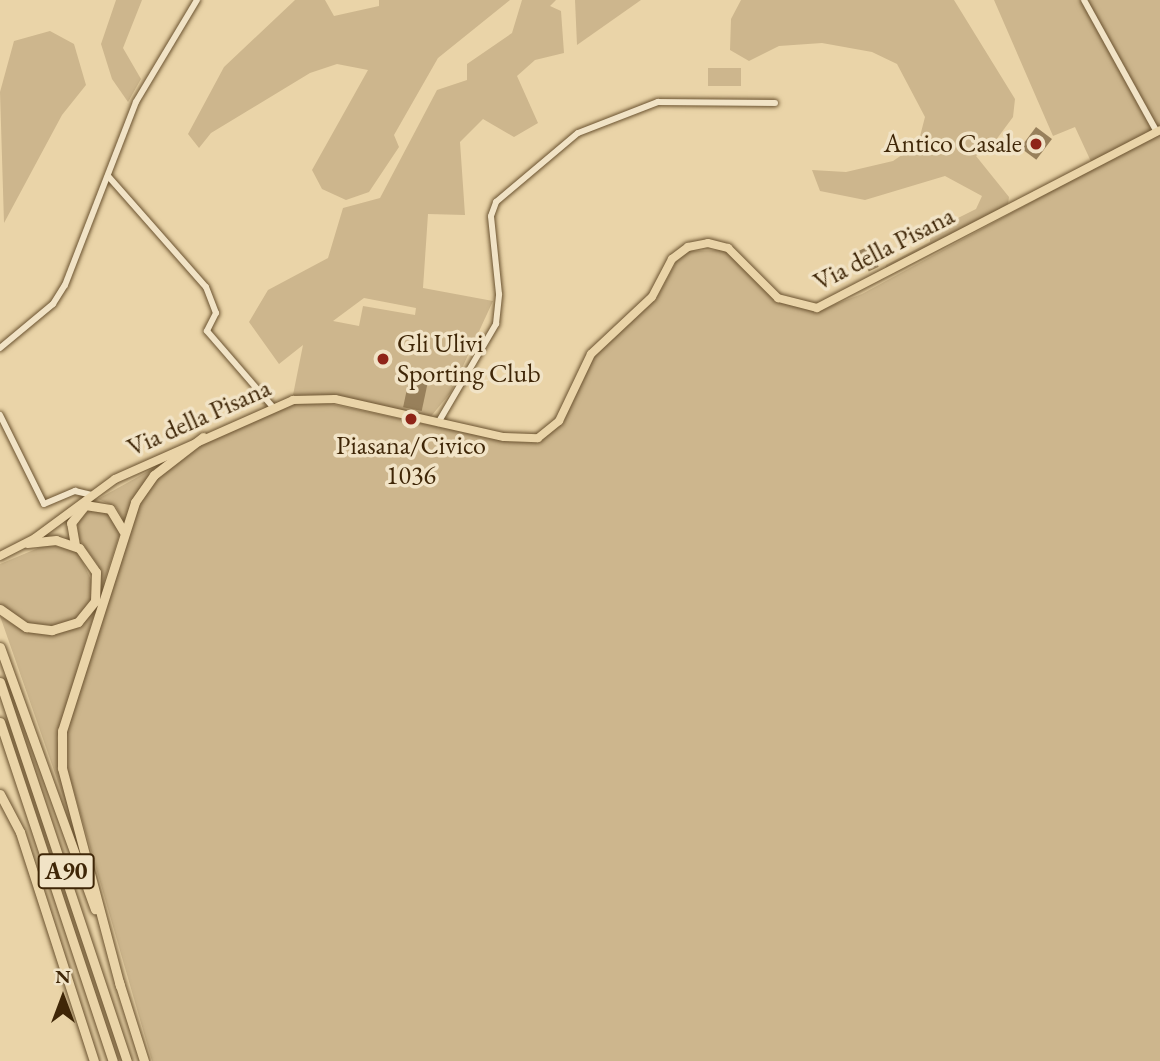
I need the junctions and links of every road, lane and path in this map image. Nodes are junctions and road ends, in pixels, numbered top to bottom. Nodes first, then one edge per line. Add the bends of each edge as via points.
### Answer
1 (197, 0) edge
2 (1084, 0) edge
3 (775, 103) dead end
4 (1158, 131) edge
5 (108, 176) junction
6 (0, 348) edge
7 (272, 406) junction
8 (0, 415) edge
9 (438, 423) junction
10 (204, 437) junction
11 (93, 495) junction
12 (78, 508) junction
13 (123, 534) junction
14 (27, 543) junction
15 (75, 545) junction
16 (0, 556) edge
17 (0, 609) edge
18 (0, 647) edge
19 (0, 682) edge
20 (0, 722) edge
21 (0, 796) edge
22 (120, 986) junction
23 (94, 1061) edge
24 (113, 1061) edge
25 (127, 1061) edge
26 (144, 1061) edge

1 - 5 street via 136,102
2 - 4 street, Via della Pisana
3 - 9 street via 658,102 579,133 496,202 491,218 497,319
4 - 9 main road, Via della Pisana via 817,308 781,299 728,248 708,243 688,247 672,259 650,299 590,356 559,421 545,435 522,440
5 - 6 street via 53,304
5 - 7 street via 206,287 216,304 216,320 207,331
7 - 9 main road, Via della Pisana via 328,398
7 - 10 main road, Via della Pisana
8 - 11 street via 44,504 75,492
10 - 11 main road, Via della Pisana
10 - 13 highway via 143,488
11 - 12 main road, Via della Pisana
12 - 13 highway via 107,507 118,518
12 - 14 main road, Via della Pisana
12 - 15 highway via 70,529
13 - 22 highway via 60,749
14 - 15 highway via 56,540
14 - 16 main road, Via della Pisana
15 - 17 highway via 93,563 98,580 95,601 82,619 46,630 21,624
18 - 22 highway
19 - 25 highway, A90
20 - 24 highway, A90
21 - 23 highway via 11,812
22 - 26 highway

